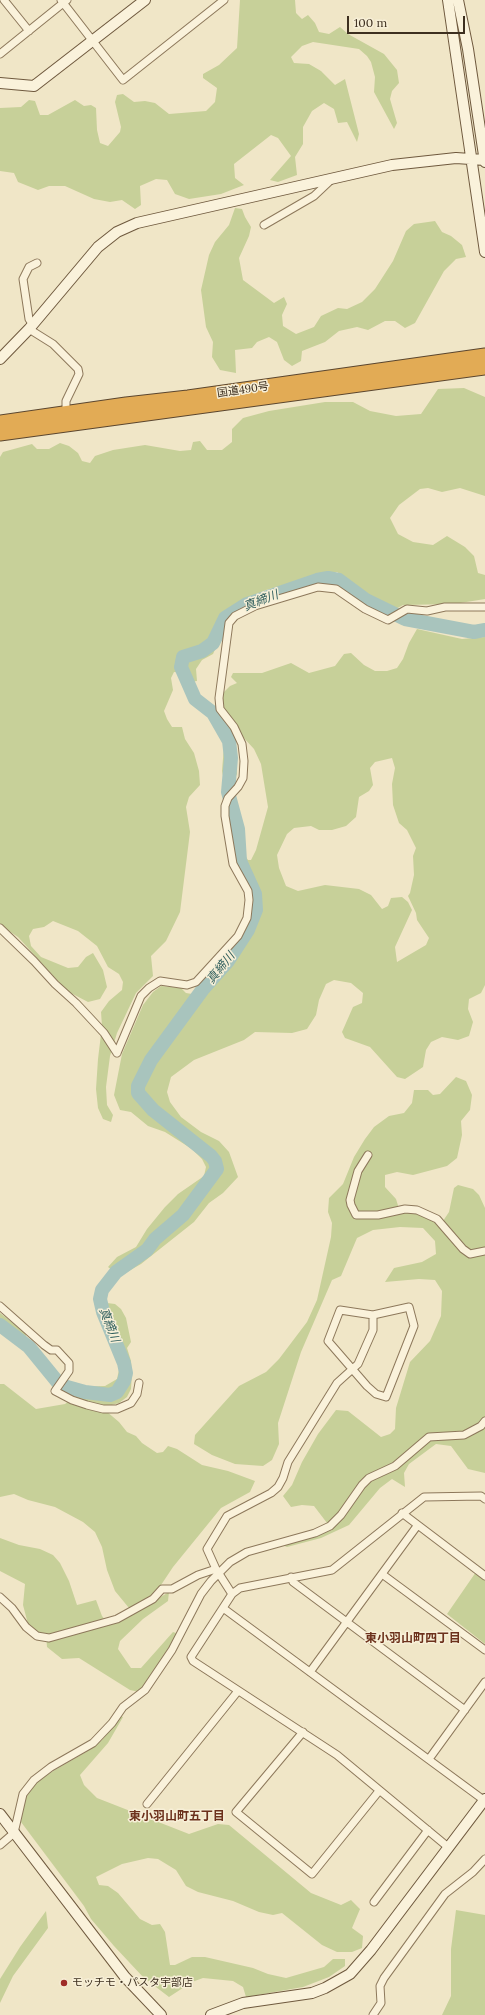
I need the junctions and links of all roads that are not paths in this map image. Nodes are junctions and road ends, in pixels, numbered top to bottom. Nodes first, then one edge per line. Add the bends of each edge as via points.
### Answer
1 (4, 0) edge
2 (145, 0) edge
3 (224, 0) edge
4 (448, 0) edge
5 (458, 0) edge
6 (64, 1) edge
7 (29, 31) junction
8 (93, 41) junction
9 (0, 54) edge
10 (0, 83) edge
11 (471, 159) junction
12 (485, 161) edge
13 (332, 179) junction
14 (264, 225) dead end
15 (485, 252) edge
16 (37, 263) dead end
17 (31, 327) junction
18 (485, 355) edge
19 (0, 359) edge
20 (485, 368) edge
21 (66, 418) junction
22 (0, 422) edge
23 (0, 434) edge
24 (485, 606) edge
25 (0, 928) edge
26 (368, 1155) dead end
27 (485, 1251) edge
28 (0, 1306) edge
29 (373, 1315) junction
30 (353, 1369) junction
31 (139, 1383) dead end
32 (485, 1421) edge
33 (485, 1499) edge
34 (402, 1513) junction
35 (418, 1526) junction
36 (217, 1571) junction
37 (382, 1574) junction
38 (485, 1576) edge
39 (291, 1577) junction
40 (232, 1594) junction
41 (0, 1597) edge
42 (223, 1608) junction
43 (347, 1622) junction
44 (485, 1650) edge
45 (310, 1672) junction
46 (485, 1682) edge
47 (238, 1691) junction
48 (465, 1710) junction
49 (303, 1732) junction
50 (429, 1759) junction
51 (379, 1791) junction
52 (485, 1800) edge
53 (148, 1804) dead end
54 (0, 1814) edge
55 (428, 1830) junction
56 (14, 1833) junction
57 (0, 1845) edge
58 (448, 1847) junction
59 (485, 1859) edge
60 (374, 1902) dead end
61 (161, 2015) edge
62 (211, 2015) edge
63 (373, 2015) edge

1 - 7 street
2 - 8 street
3 - 8 street via 123,80
4 - 11 street
5 - 12 street
6 - 7 street
6 - 8 street
7 - 9 street
8 - 10 street via 34,86
11 - 12 street
11 - 13 street via 392,165
11 - 15 street
13 - 14 street via 314,196
13 - 17 street via 157,218 117,232 85,260
16 - 17 street via 29,267 22,279
17 - 19 street
17 - 21 street via 78,369 79,374 66,401
18 - 21 highway, 国道490号 via 188,397
20 - 21 highway, 国道490号
21 - 22 highway, 国道490号
21 - 23 highway, 国道490号
24 - 25 street via 445,607 427,611 407,609 388,620 365,609 336,589 318,587 255,606 235,616 229,623 218,698 220,709 234,727 242,744 244,761 243,778 225,806 233,864 248,891 250,900 244,927 196,982 187,985 160,981 149,988 134,1009 117,1053 104,1033 76,1003
26 - 27 street via 358,1171 350,1200 356,1215 417,1210 437,1219 470,1254
28 - 31 street via 44,1345 51,1350 57,1350 69,1363 69,1371 55,1391 72,1400 103,1410 117,1409 131,1403 137,1394
29 - 30 street via 373,1330 358,1364
29 - 30 street via 340,1310 328,1341
29 - 30 street via 409,1307 414,1326 386,1397 376,1394
30 - 36 street via 329,1394 288,1462 278,1487 226,1516 207,1549
32 - 36 street via 464,1435 429,1437 395,1466 362,1484 330,1526 309,1535 247,1552
33 - 34 street via 481,1496 424,1497
34 - 35 street
34 - 39 street via 332,1570
35 - 37 street
35 - 38 street
36 - 40 street
36 - 41 street via 198,1575 172,1588 162,1589 153,1599 117,1619 49,1638 37,1636 26,1627
36 - 56 street via 201,1594 172,1650 145,1690 123,1707 93,1743 51,1767 34,1780 23,1794
37 - 43 street
37 - 44 street
39 - 40 street via 240,1588
39 - 43 street via 293,1582
40 - 42 street
42 - 45 street
42 - 47 street via 191,1657 193,1662
43 - 45 street
43 - 48 street
45 - 50 street
46 - 48 street
47 - 49 street
47 - 53 street
48 - 50 street
49 - 51 street via 337,1755
49 - 51 street via 236,1812 312,1874
50 - 52 street
51 - 55 street
52 - 58 street
54 - 56 street
55 - 58 street
55 - 60 street
56 - 57 street
56 - 61 street via 124,1977
58 - 62 street via 360,1965 350,1974 312,1993 243,2003
59 - 63 street via 445,1894 384,1978 380,1986 381,2003

